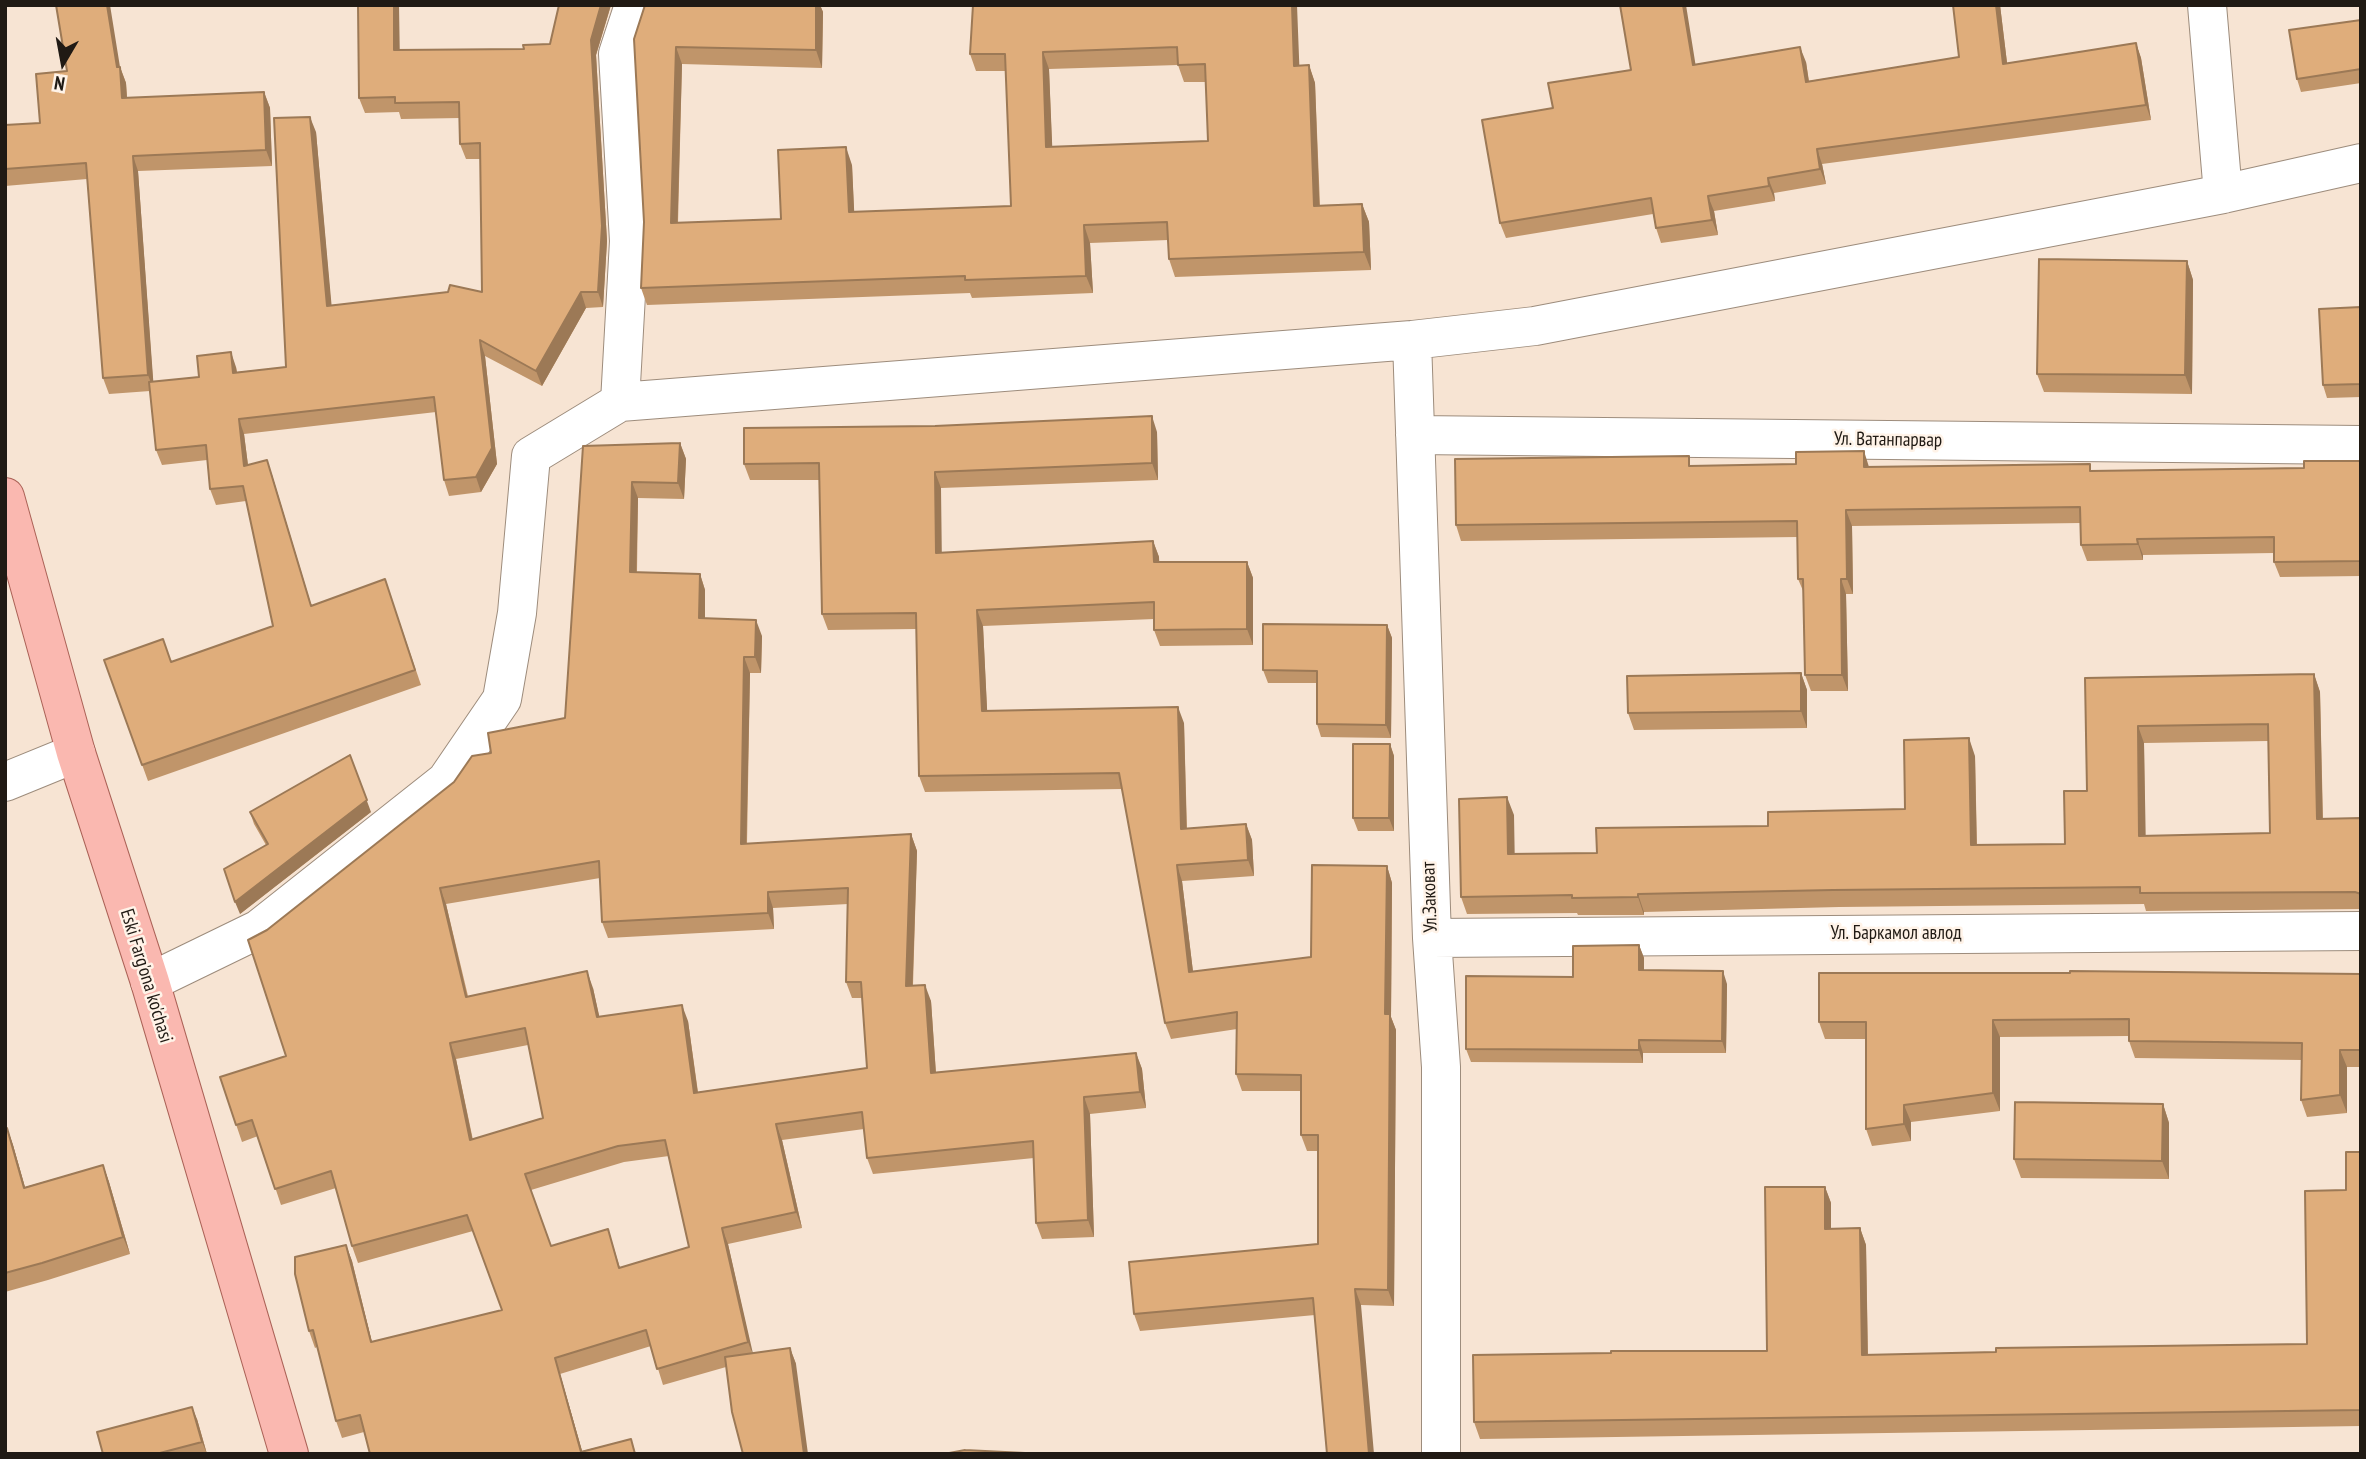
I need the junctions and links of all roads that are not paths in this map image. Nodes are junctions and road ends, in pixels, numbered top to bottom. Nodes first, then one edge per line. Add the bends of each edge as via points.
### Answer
1 (634, 5) edge
2 (2207, 5) edge
3 (2361, 163) edge
4 (2223, 194) junction
5 (1412, 340) junction
6 (620, 401) junction
7 (1415, 435) junction
8 (2361, 444) edge
9 (5, 497) edge
10 (76, 754) junction
11 (5, 782) edge
12 (2361, 931) edge
13 (1432, 938) junction
14 (149, 982) junction
15 (289, 1454) edge
16 (1441, 1454) edge

1 - 6 street via 618,54 629,241
2 - 4 street
3 - 4 street
4 - 5 street via 1535,326
5 - 6 street
5 - 7 street, Ул.Заковат
6 - 14 street via 531,456 517,613 502,699 446,781 259,929
7 - 8 street, Ул. Ватанпарвар
7 - 13 street, Ул.Заковат
9 - 10 main road, Eski Farg'ona ko'chasi
10 - 11 street
10 - 14 main road, Eski Farg'ona ko'chasi
12 - 13 street, Ул. Баркамол авлод
13 - 16 street, Ул.Заковат via 1441,1066
14 - 15 main road, Eski Farg'ona ko'chasi

